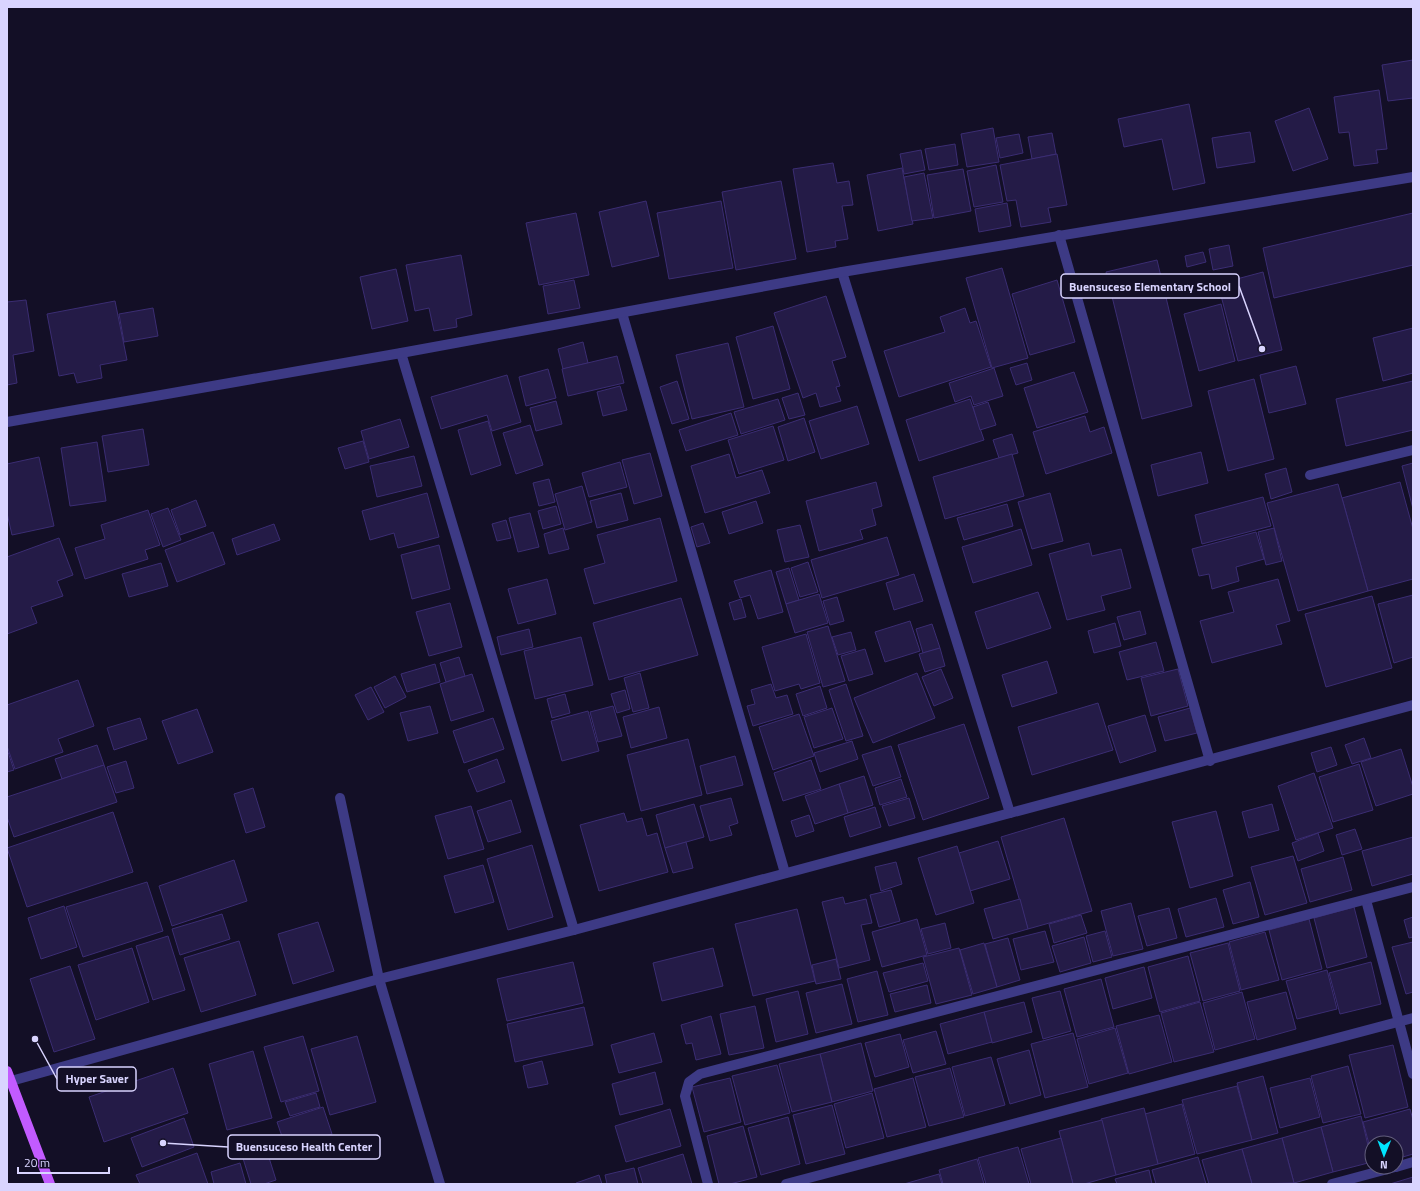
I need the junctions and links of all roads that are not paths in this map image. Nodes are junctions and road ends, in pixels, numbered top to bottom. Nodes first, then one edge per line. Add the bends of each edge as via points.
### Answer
1 (1413, 177) edge
2 (1059, 235) junction
3 (842, 272) junction
4 (622, 312) junction
5 (401, 353) junction
6 (7, 422) edge
7 (1413, 450) edge
8 (1310, 475) dead end
9 (1413, 705) edge
10 (1210, 761) junction
11 (340, 798) dead end
12 (1010, 813) junction
13 (785, 873) junction
14 (1413, 887) edge
15 (1366, 900) junction
16 (574, 930) junction
17 (379, 979) junction
18 (1413, 1018) edge
19 (1399, 1022) junction
20 (7, 1071) edge
21 (1413, 1074) edge
22 (11, 1081) junction
23 (1365, 1175) edge
24 (50, 1184) edge
25 (440, 1184) edge
26 (708, 1184) edge
27 (786, 1184) edge
28 (1332, 1184) edge

1 - 2 street
2 - 3 street
2 - 10 street
3 - 4 street
3 - 12 street
4 - 5 street
4 - 13 street
5 - 6 street
5 - 16 street
7 - 8 street
9 - 10 street
10 - 12 street
11 - 17 street
12 - 13 street
13 - 16 street
14 - 15 street
15 - 19 street
15 - 26 street via 700,1074 689,1082 685,1096
16 - 17 street
17 - 22 street
17 - 25 street
18 - 19 street
19 - 21 street
19 - 27 street
20 - 22 main road
22 - 24 main road
23 - 28 street

